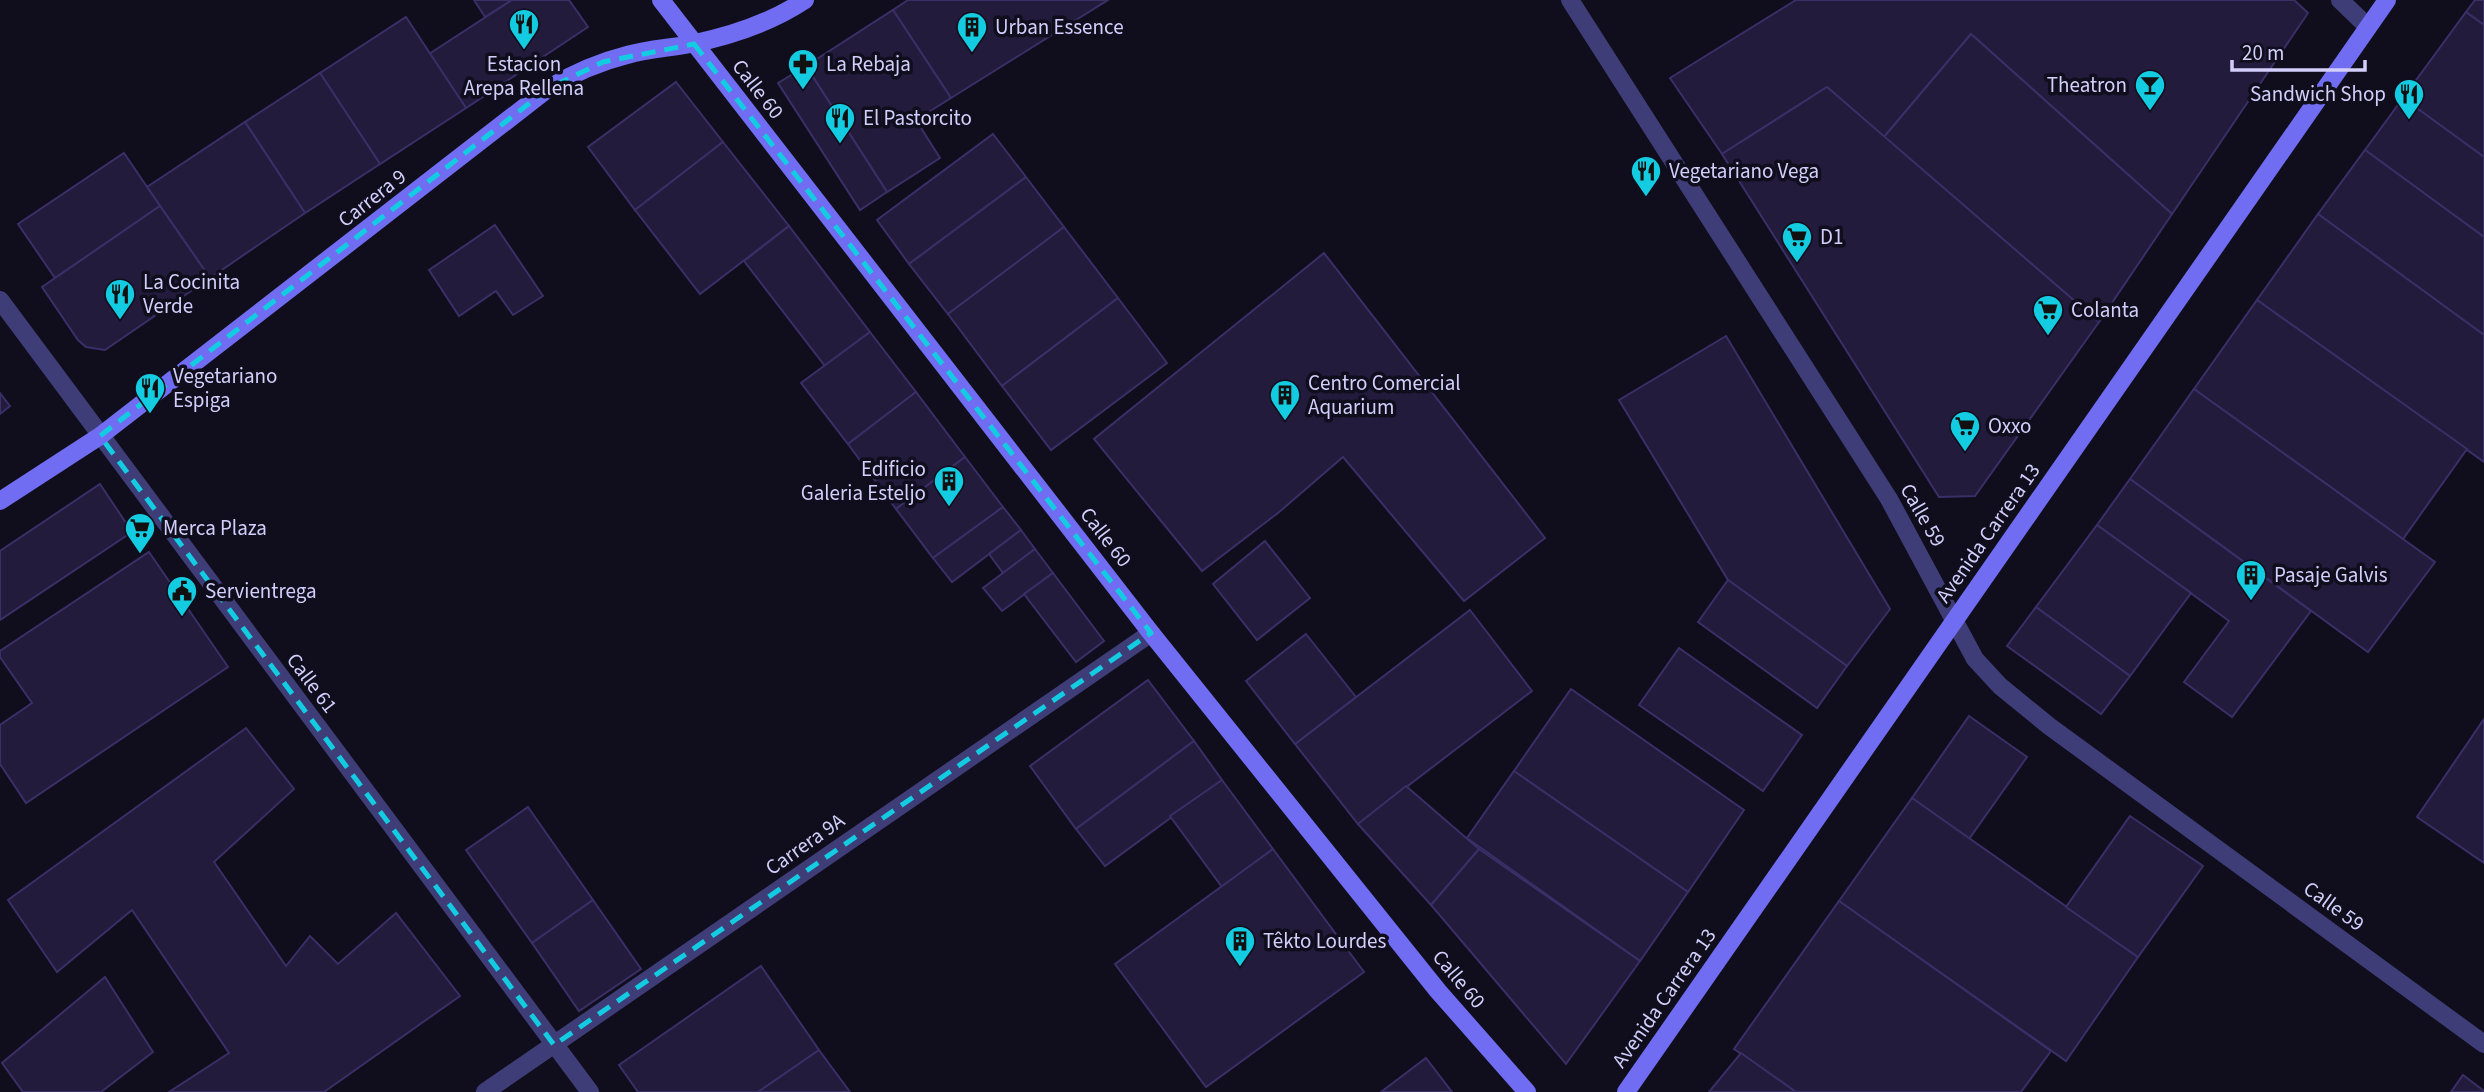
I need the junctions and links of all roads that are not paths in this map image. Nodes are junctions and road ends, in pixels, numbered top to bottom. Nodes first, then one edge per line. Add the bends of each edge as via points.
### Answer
1 (661, 0) edge
2 (805, 0) edge
3 (1570, 0) edge
4 (2340, 0) edge
5 (2387, 0) edge
6 (2368, 27) junction
7 (694, 44) junction
8 (0, 300) edge
9 (100, 436) junction
10 (0, 501) edge
11 (1954, 622) junction
12 (1151, 634) junction
13 (2484, 1044) edge
14 (554, 1045) junction
15 (485, 1092) edge
16 (590, 1092) edge
17 (1527, 1092) edge
18 (1626, 1092) edge

1 - 7 street, Calle 60
2 - 7 street, Carrera 9 via 769,20
3 - 11 street, Calle 59 via 1889,499
4 - 6 street
5 - 6 street, Avenida Carrera 13
6 - 11 street, Avenida Carrera 13
7 - 9 street, Carrera 9 via 629,54 574,72 549,88
7 - 12 street, Calle 60
8 - 9 street, Calle 61
9 - 10 street, Carrera 9
9 - 14 street, Calle 61
11 - 13 street, Calle 59 via 1975,659 2049,726
11 - 18 street, Avenida Carrera 13
12 - 14 street, Carrera 9A
12 - 17 street, Calle 60 via 1438,991
14 - 15 street, Carrera 9A
14 - 16 street, Calle 61

